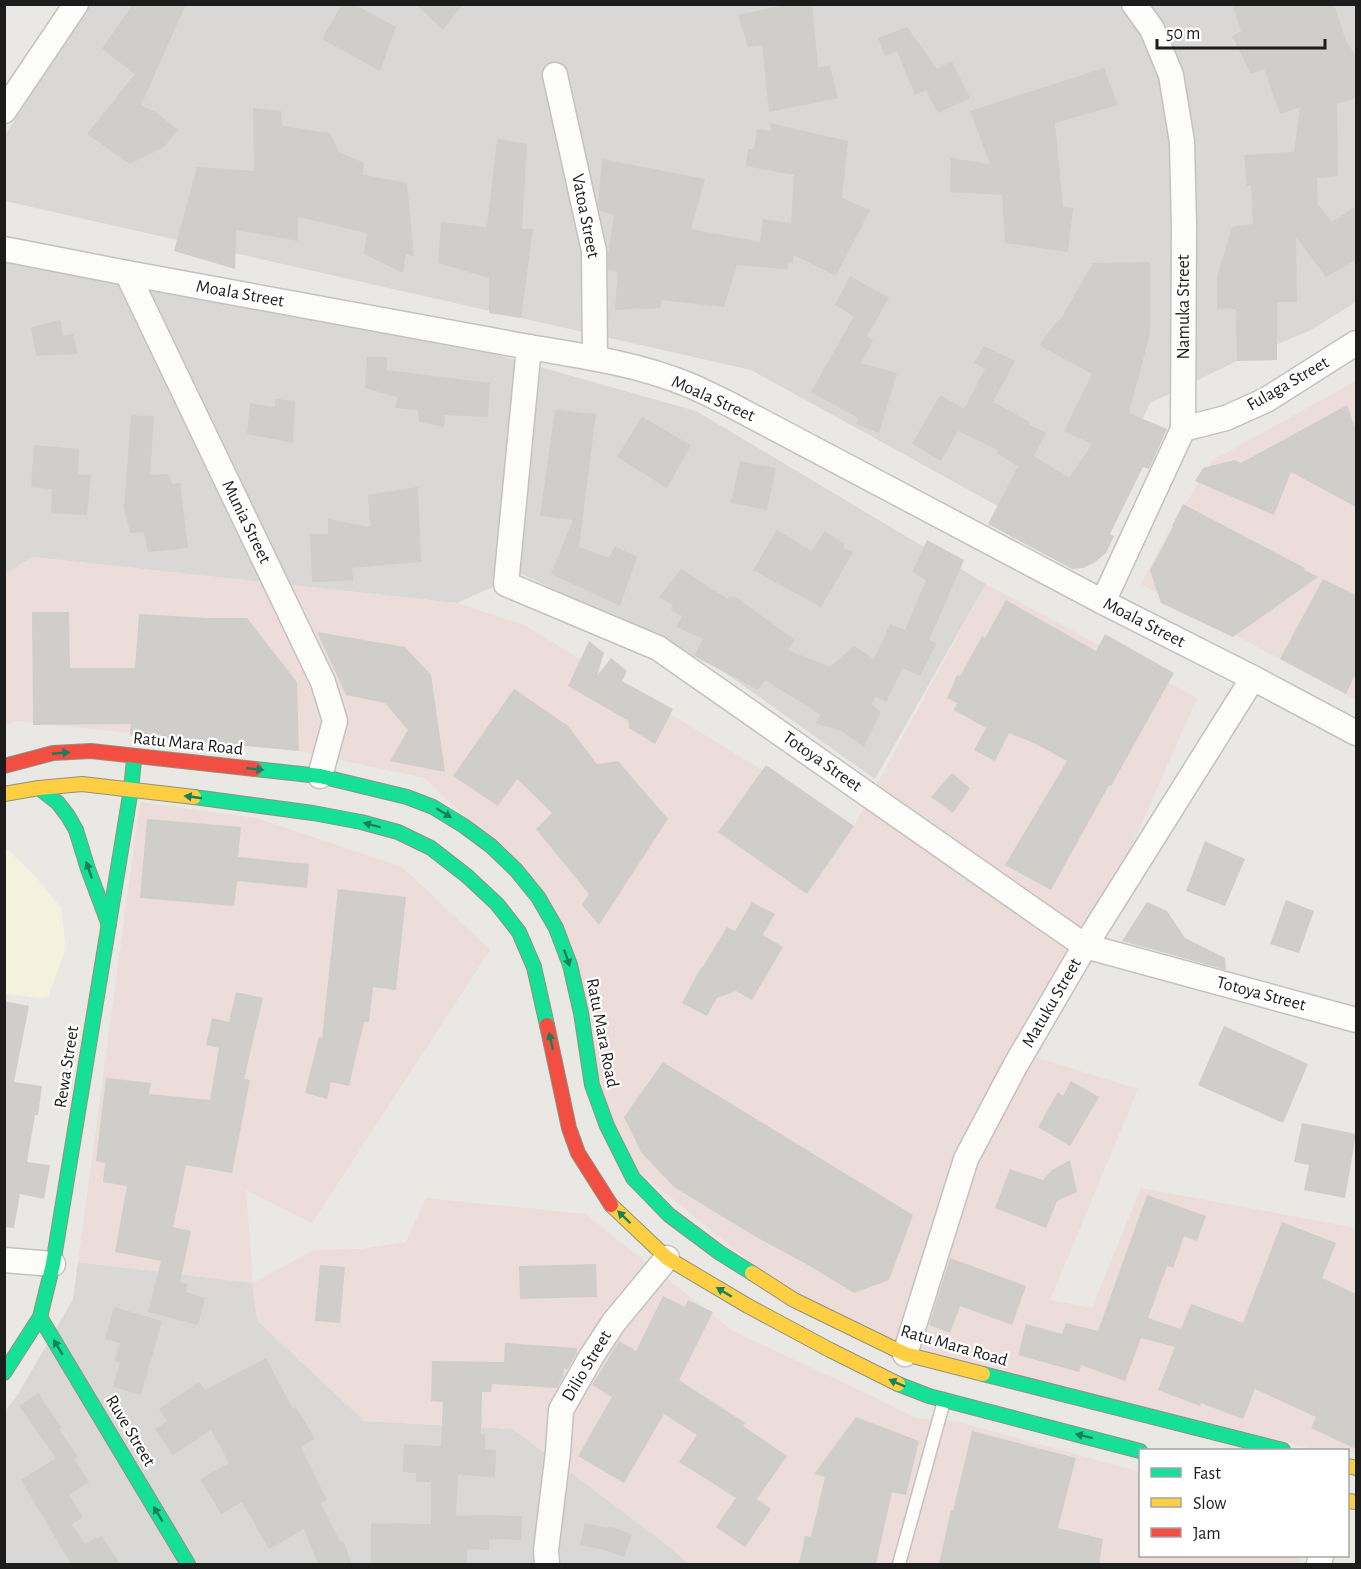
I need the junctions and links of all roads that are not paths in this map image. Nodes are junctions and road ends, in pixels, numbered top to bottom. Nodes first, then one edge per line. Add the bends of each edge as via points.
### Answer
1 (76, 4) edge
2 (1134, 4) edge
3 (555, 75) dead end
4 (4, 111) edge
5 (4, 249) edge
6 (127, 273) junction
7 (1356, 343) edge
8 (529, 347) junction
9 (595, 358) junction
10 (1183, 429) junction
11 (1103, 602) junction
12 (1253, 678) junction
13 (1356, 734) edge
14 (135, 756) junction
15 (4, 766) edge
16 (319, 781) junction
17 (39, 788) junction
18 (131, 789) junction
19 (4, 794) edge
20 (109, 925) junction
21 (1085, 946) junction
22 (1356, 1020) edge
23 (667, 1258) junction
24 (4, 1260) edge
25 (53, 1264) junction
26 (40, 1317) junction
27 (905, 1354) junction
28 (4, 1373) edge
29 (945, 1400) junction
30 (1279, 1449) edge
31 (1139, 1451) edge
32 (188, 1564) edge
33 (547, 1564) edge
34 (899, 1564) edge

1 - 4 street
2 - 10 street, Namuka Street via 1152,29 1171,75 1182,142
3 - 9 street, Vatoa Street via 594,251
5 - 6 street, Moala Street
6 - 8 street, Moala Street
6 - 16 street, Munia Street via 323,682 334,722
7 - 10 street, Fulaga Street via 1266,400 1226,418
8 - 9 street, Moala Street
8 - 21 street, Totoya Street via 506,584 658,648
9 - 11 street, Moala Street via 687,384 731,405
10 - 11 street, Namuka Street
11 - 12 street, Moala Street
12 - 13 street, Moala Street
12 - 21 street, Matuku Street
15 -> 14 main road, Ratu Mara Road via 53,753 91,751
14 -> 16 main road, Ratu Mara Road
14 - 18 main road, Rewa Street
16 -> 27 main road, Ratu Mara Road via 407,797 433,807 491,846 516,870 538,897 563,946 581,1013 592,1085 633,1178 669,1215 720,1253 794,1300
17 - 18 main road via 82,784
17 - 19 main road
20 -> 17 main road via 76,830 58,803
18 - 20 main road, Rewa Street
23 -> 18 main road via 611,1205 578,1153 569,1128 534,967 519,932 467,876 431,848 398,832 314,808 239,804
20 - 25 main road, Rewa Street
21 - 22 street, Totoya Street
21 - 27 street, Matuku Street via 966,1159
29 -> 23 main road via 896,1383 830,1350
23 - 33 street, Dilio Street via 614,1322 561,1410
24 - 25 street
25 - 26 main road, Rewa Street
26 - 28 main road, Rewa Street
32 -> 26 main road, Ruve Street
27 - 30 main road, Ratu Mara Road
31 -> 29 main road
29 - 34 lane

